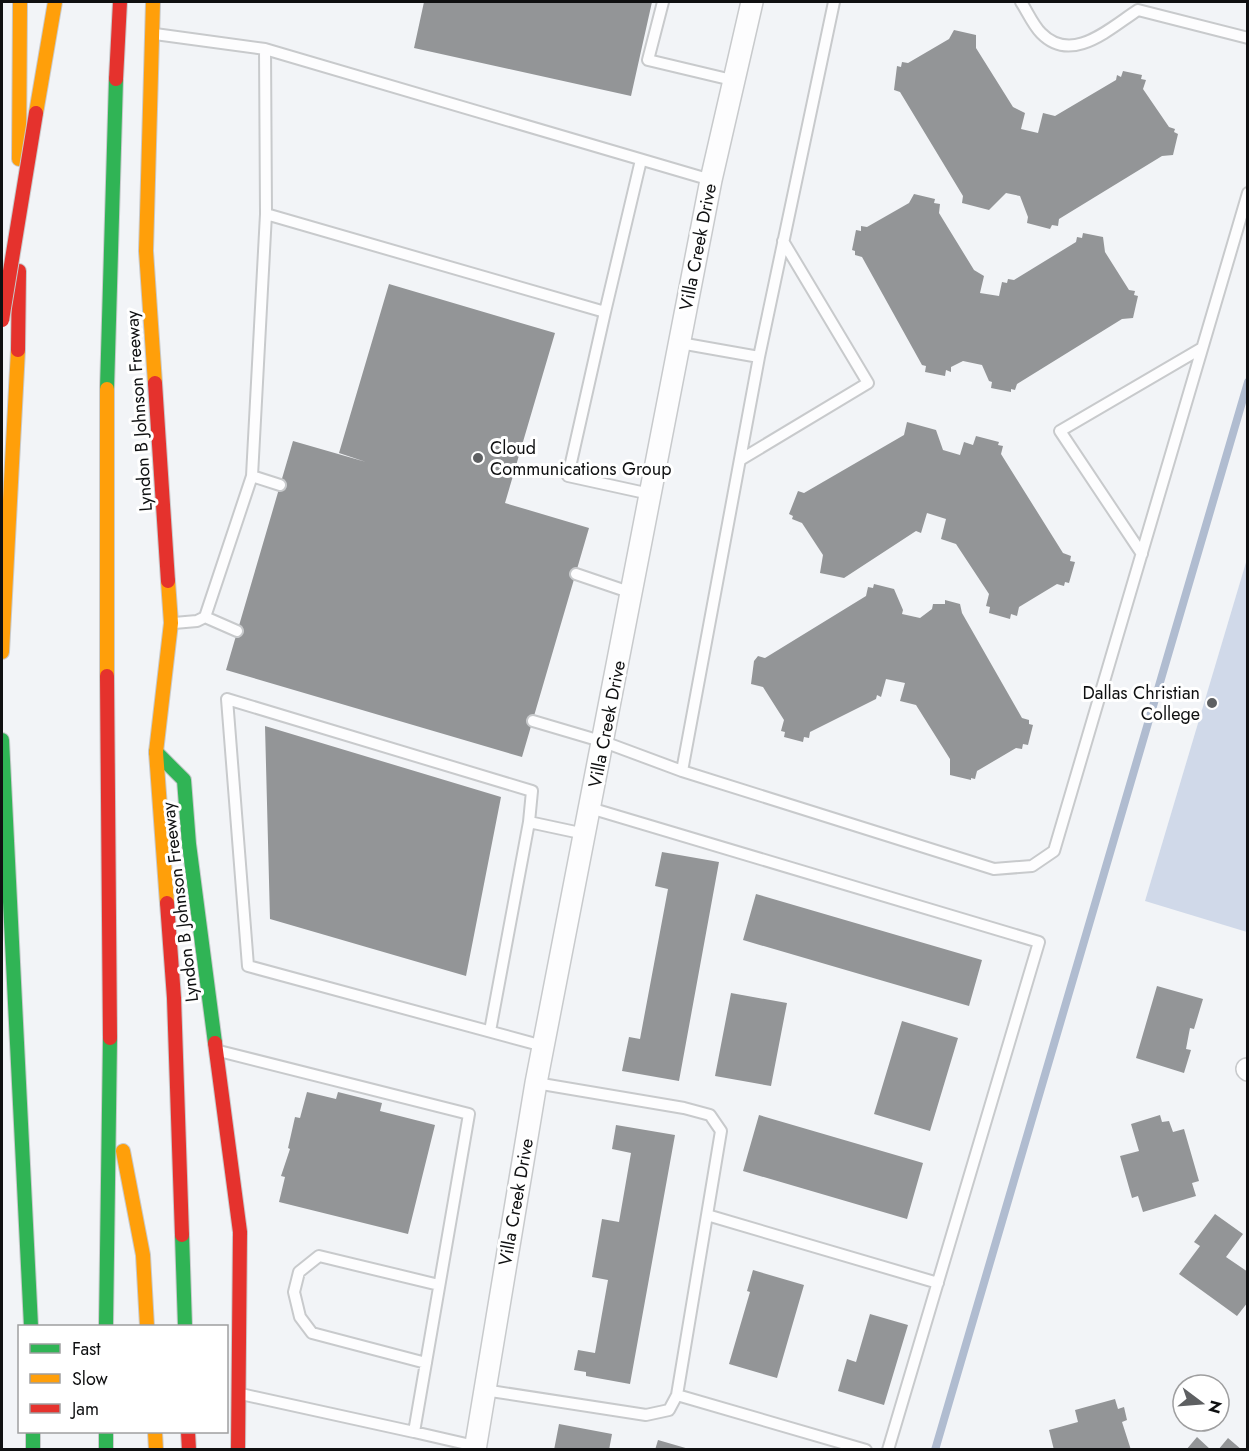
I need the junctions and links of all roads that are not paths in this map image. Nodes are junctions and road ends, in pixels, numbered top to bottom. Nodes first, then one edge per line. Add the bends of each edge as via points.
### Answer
1 (20, 2) edge
2 (55, 2) edge
3 (120, 2) edge
4 (153, 2) edge
5 (663, 2) edge
6 (752, 2) edge
7 (834, 2) edge
8 (1021, 2) edge
9 (152, 33) junction
10 (1248, 38) edge
11 (265, 49) junction
12 (732, 80) junction
13 (640, 160) junction
14 (711, 180) junction
15 (1248, 193) edge
16 (267, 213) junction
17 (783, 241) junction
18 (605, 312) junction
19 (2, 320) edge
20 (680, 343) junction
21 (1202, 348) junction
22 (759, 357) junction
23 (740, 460) junction
24 (252, 476) junction
25 (280, 485) dead end
26 (650, 494) junction
27 (1142, 554) junction
28 (576, 574) dead end
29 (632, 593) junction
30 (205, 617) junction
31 (171, 623) junction
32 (237, 631) dead end
33 (2, 652) edge
34 (533, 721) dead end
35 (2, 740) edge
36 (604, 742) junction
37 (156, 752) junction
38 (682, 771) junction
39 (590, 808) junction
40 (529, 822) junction
41 (585, 834) junction
42 (490, 1031) junction
43 (543, 1046) junction
44 (216, 1050) junction
45 (536, 1083) junction
46 (111, 1090) junction
47 (707, 1215) junction
48 (938, 1283) junction
49 (439, 1285) junction
50 (31, 1325) edge
51 (106, 1325) edge
52 (147, 1325) edge
53 (185, 1325) edge
54 (426, 1363) junction
55 (484, 1390) junction
56 (238, 1393) junction
57 (677, 1395) junction
58 (414, 1432) junction
59 (33, 1433) edge
60 (106, 1433) edge
61 (155, 1433) edge
62 (188, 1433) edge
63 (475, 1448) edge
64 (33, 1449) edge
65 (106, 1449) edge
66 (156, 1449) edge
67 (189, 1449) edge
68 (238, 1449) edge
69 (866, 1449) edge
70 (888, 1449) edge

1 - 33 main road via 20,326
2 - 19 main road, bridge
3 - 46 main road via 114,109 106,537
4 - 9 main road, Lyndon B Johnson Freeway
5 - 12 lane via 648,60
6 - 12 street, Villa Creek Drive
7 - 17 lane
8 - 10 lane via 1040,33 1058,46 1084,45 1138,10
9 - 11 lane
9 - 31 main road, Lyndon B Johnson Freeway via 146,250
11 - 13 lane
11 - 16 lane
12 - 14 street, Villa Creek Drive
13 - 14 lane
13 - 18 lane
14 - 20 street, Villa Creek Drive
15 - 21 lane
16 - 18 lane
16 - 24 lane
17 - 22 lane
17 - 23 lane via 868,383
18 - 26 lane via 568,476
20 - 22 lane
20 - 26 street, Villa Creek Drive
21 - 27 lane
21 - 27 lane via 1060,431
22 - 23 lane
23 - 38 lane
24 - 25 lane
24 - 30 lane
26 - 29 street, Villa Creek Drive
27 - 38 lane via 1054,850 1032,866 994,869
28 - 29 lane
29 - 36 street, Villa Creek Drive
30 - 31 lane
30 - 32 lane
31 - 37 main road, Lyndon B Johnson Freeway
34 - 36 lane
35 - 50 main road
36 - 38 lane
36 - 39 street, Villa Creek Drive
37 - 44 main road, Lyndon B Johnson Freeway via 184,780
37 - 53 main road via 174,998
39 - 41 street, Villa Creek Drive
39 - 48 lane via 1040,942
40 - 41 lane
40 - 42 lane
40 - 42 lane via 532,791 226,699 249,966
41 - 43 street, Villa Creek Drive
42 - 43 lane
43 - 45 street, Villa Creek Drive
44 - 49 lane via 469,1114
44 - 56 main road, Lyndon B Johnson Freeway via 240,1232
45 - 47 lane via 710,1115 721,1131
45 - 55 street, Villa Creek Drive
46 - 51 main road
46 - 52 main road via 143,1256
47 - 48 lane
47 - 57 lane
48 - 70 lane
49 - 54 lane
49 - 54 lane via 319,1256 299,1272 294,1292 300,1317 312,1333
54 - 58 lane
55 - 57 lane via 646,1415 669,1410
55 - 63 street, Villa Creek Drive
56 - 58 lane
56 - 68 main road, Lyndon B Johnson Freeway
57 - 69 lane
58 - 63 lane
59 - 64 main road
60 - 65 main road
61 - 66 main road
62 - 67 main road

